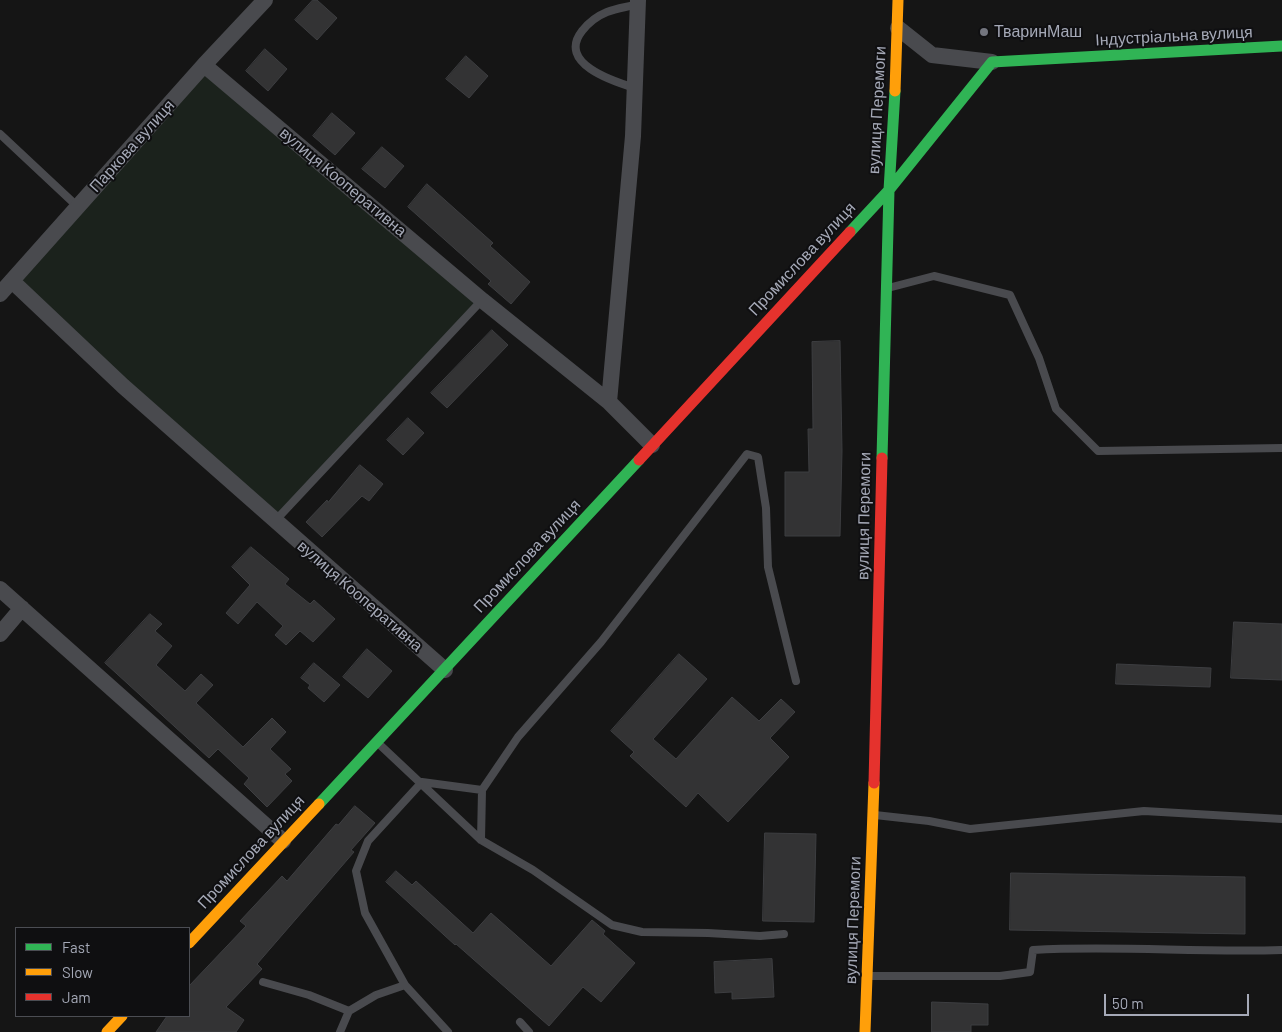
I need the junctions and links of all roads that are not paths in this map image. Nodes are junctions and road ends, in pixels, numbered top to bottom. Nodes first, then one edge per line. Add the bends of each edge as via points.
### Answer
1 (265, 0) edge
2 (898, 0) edge
3 (638, 2) edge
4 (898, 28) junction
5 (1282, 46) edge
6 (992, 62) junction
7 (204, 65) junction
8 (635, 88) junction
9 (0, 134) edge
10 (888, 190) junction
11 (78, 207) junction
12 (12, 282) junction
13 (886, 289) junction
14 (0, 294) edge
15 (482, 300) junction
16 (609, 402) junction
17 (652, 445) junction
18 (1282, 448) edge
19 (275, 521) junction
20 (0, 589) edge
21 (22, 608) junction
22 (0, 634) edge
23 (445, 670) junction
24 (796, 681) dead end
25 (377, 742) junction
26 (422, 782) junction
27 (482, 790) junction
28 (873, 814) junction
29 (1282, 819) edge
30 (481, 840) junction
31 (283, 841) junction
32 (784, 934) dead end
33 (190, 942) edge
34 (1282, 950) edge
35 (868, 976) junction
36 (263, 982) dead end
37 (406, 985) junction
38 (349, 1011) junction
39 (121, 1017) edge
40 (520, 1022) dead end
41 (442, 1026) junction
42 (107, 1032) edge
43 (340, 1032) edge
44 (435, 1032) edge
45 (448, 1032) edge
46 (529, 1032) edge
47 (865, 1032) edge

1 - 7 street, Паркова вулиця
2 - 4 street, вулиця Перемоги
3 - 8 street
3 - 8 lane via 608,12 589,23 577,37 576,50 583,63 596,73
4 - 6 street via 932,55
4 - 10 street, вулиця Перемоги
5 - 6 street, Індустріальна вулиця
6 - 10 street
7 - 11 street, Паркова вулиця
7 - 15 street, вулиця Кооперативна
8 - 16 street
9 - 11 lane
10 - 13 street, вулиця Перемоги
10 - 17 street, Промислова вулиця
11 - 12 street, Паркова вулиця
12 - 14 street, Паркова вулиця
12 - 19 street, вулиця Кооперативна
13 - 18 lane via 934,276 1010,295 1039,358 1056,408 1098,451
13 - 28 street, вулиця Перемоги
15 - 16 street, вулиця Кооперативна
15 - 19 lane
16 - 17 street, вулиця Кооперативна
17 - 23 street, Промислова вулиця
19 - 23 street, вулиця Кооперативна
20 - 21 street
21 - 22 street
21 - 31 street
23 - 25 street, Промислова вулиця
24 - 27 lane via 768,567 766,508 758,457 747,454 601,642 518,737
25 - 26 lane
25 - 31 street, Промислова вулиця
26 - 27 lane
26 - 30 lane
26 - 37 lane via 368,841 356,871 365,913
27 - 30 lane
28 - 29 lane via 970,829 1144,811
28 - 35 street, вулиця Перемоги
30 - 32 lane via 533,870 612,925 642,932
31 - 33 street, Промислова вулиця
34 - 35 lane via 1033,950 1030,972
35 - 47 street, вулиця Перемоги
36 - 38 lane
37 - 38 lane via 376,995
37 - 41 lane
38 - 43 lane
39 - 42 street
40 - 46 lane
41 - 44 lane
41 - 45 lane

